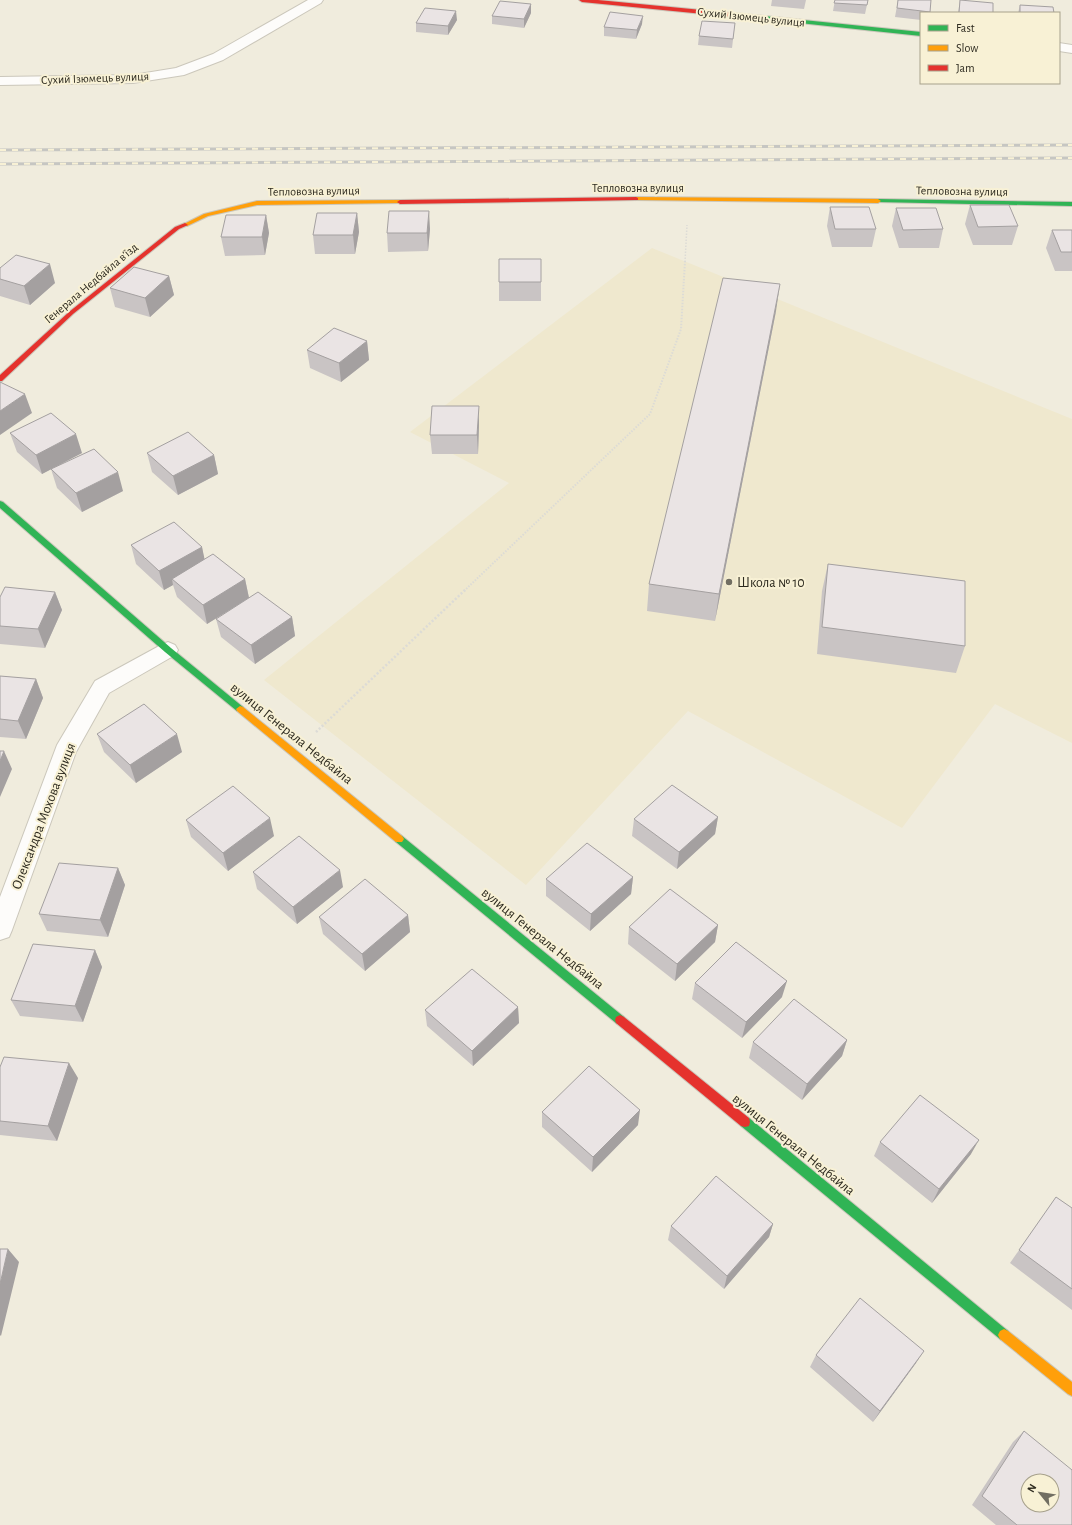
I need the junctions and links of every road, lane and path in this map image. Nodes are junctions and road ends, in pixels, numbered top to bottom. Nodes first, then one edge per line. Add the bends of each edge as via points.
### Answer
1 (317, 0) edge
2 (582, 0) edge
3 (920, 34) edge
4 (1060, 47) edge
5 (1072, 49) edge
6 (0, 81) edge
7 (689, 199) junction
8 (1072, 204) edge
9 (206, 215) joint
10 (0, 379) edge
11 (0, 504) edge
12 (168, 650) junction
13 (294, 753) junction
14 (0, 930) edge
15 (1072, 1390) edge

1 - 6 street, Сухий Ізюмець вулиця via 218,57 179,72 133,79
2 - 3 street, Сухий Ізюмець вулиця
4 - 5 street
7 - 8 street, Тепловозна вулиця
7 - 9 street, Тепловозна вулиця via 257,203
7 - 13 path via 681,329 650,414
9 - 10 street, Генерала Недбайла в’їзд via 170,233 71,313
11 - 12 street, вулиця Генерала Недбайла
12 - 13 street, вулиця Генерала Недбайла
12 - 14 street, Олександра Мохова вулиця via 102,687 64,751
13 - 15 street, вулиця Генерала Недбайла

